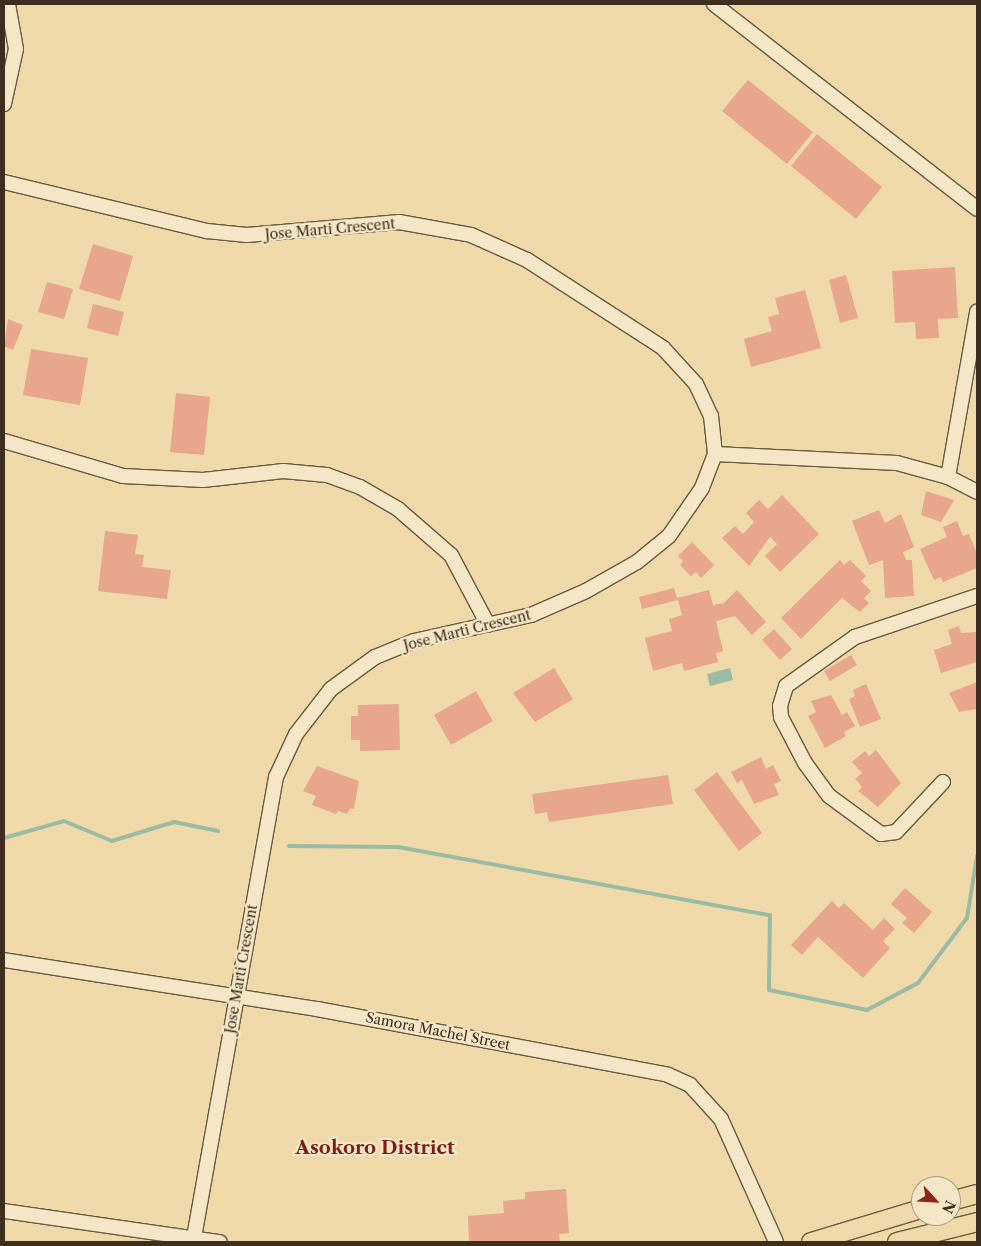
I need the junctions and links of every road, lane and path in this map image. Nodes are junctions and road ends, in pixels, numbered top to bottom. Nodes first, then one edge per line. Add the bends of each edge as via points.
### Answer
1 (8, 4) edge
2 (714, 4) edge
3 (4, 104) edge
4 (4, 182) edge
5 (977, 209) edge
6 (977, 312) edge
7 (4, 441) edge
8 (715, 454) junction
9 (948, 476) junction
10 (977, 492) edge
11 (977, 596) edge
12 (488, 625) junction
13 (943, 782) dead end
14 (4, 960) edge
15 (236, 996) junction
16 (977, 1194) edge
17 (961, 1198) edge
18 (4, 1211) edge
19 (911, 1211) edge
20 (977, 1222) edge
21 (194, 1237) junction
22 (220, 1242) edge
23 (776, 1242) edge
24 (810, 1242) edge
25 (897, 1242) edge

1 - 3 street via 16,49
2 - 5 street
4 - 8 street, Jose Marti Crescent via 207,231 257,234 399,222 471,235 527,260 663,348 705,399 711,416
6 - 9 street
7 - 12 street via 123,476 203,480 283,471 327,476 360,487 398,509 451,555
8 - 9 street via 897,463
8 - 12 street, Jose Marti Crescent via 688,512 669,536 637,562 586,591 538,612
9 - 10 street
11 - 13 street via 855,638 786,686 780,706 781,717 805,763 829,796 881,834 896,832
12 - 15 street, Jose Marti Crescent via 414,641 375,657 331,689 296,734 276,777
14 - 15 street, Samora Machel Street
15 - 21 street, Jose Marti Crescent
15 - 23 street, Samora Machel Street via 668,1075 690,1085 721,1119
16 - 17 main road
18 - 21 street
19 - 24 main road
20 - 25 main road
21 - 22 street

